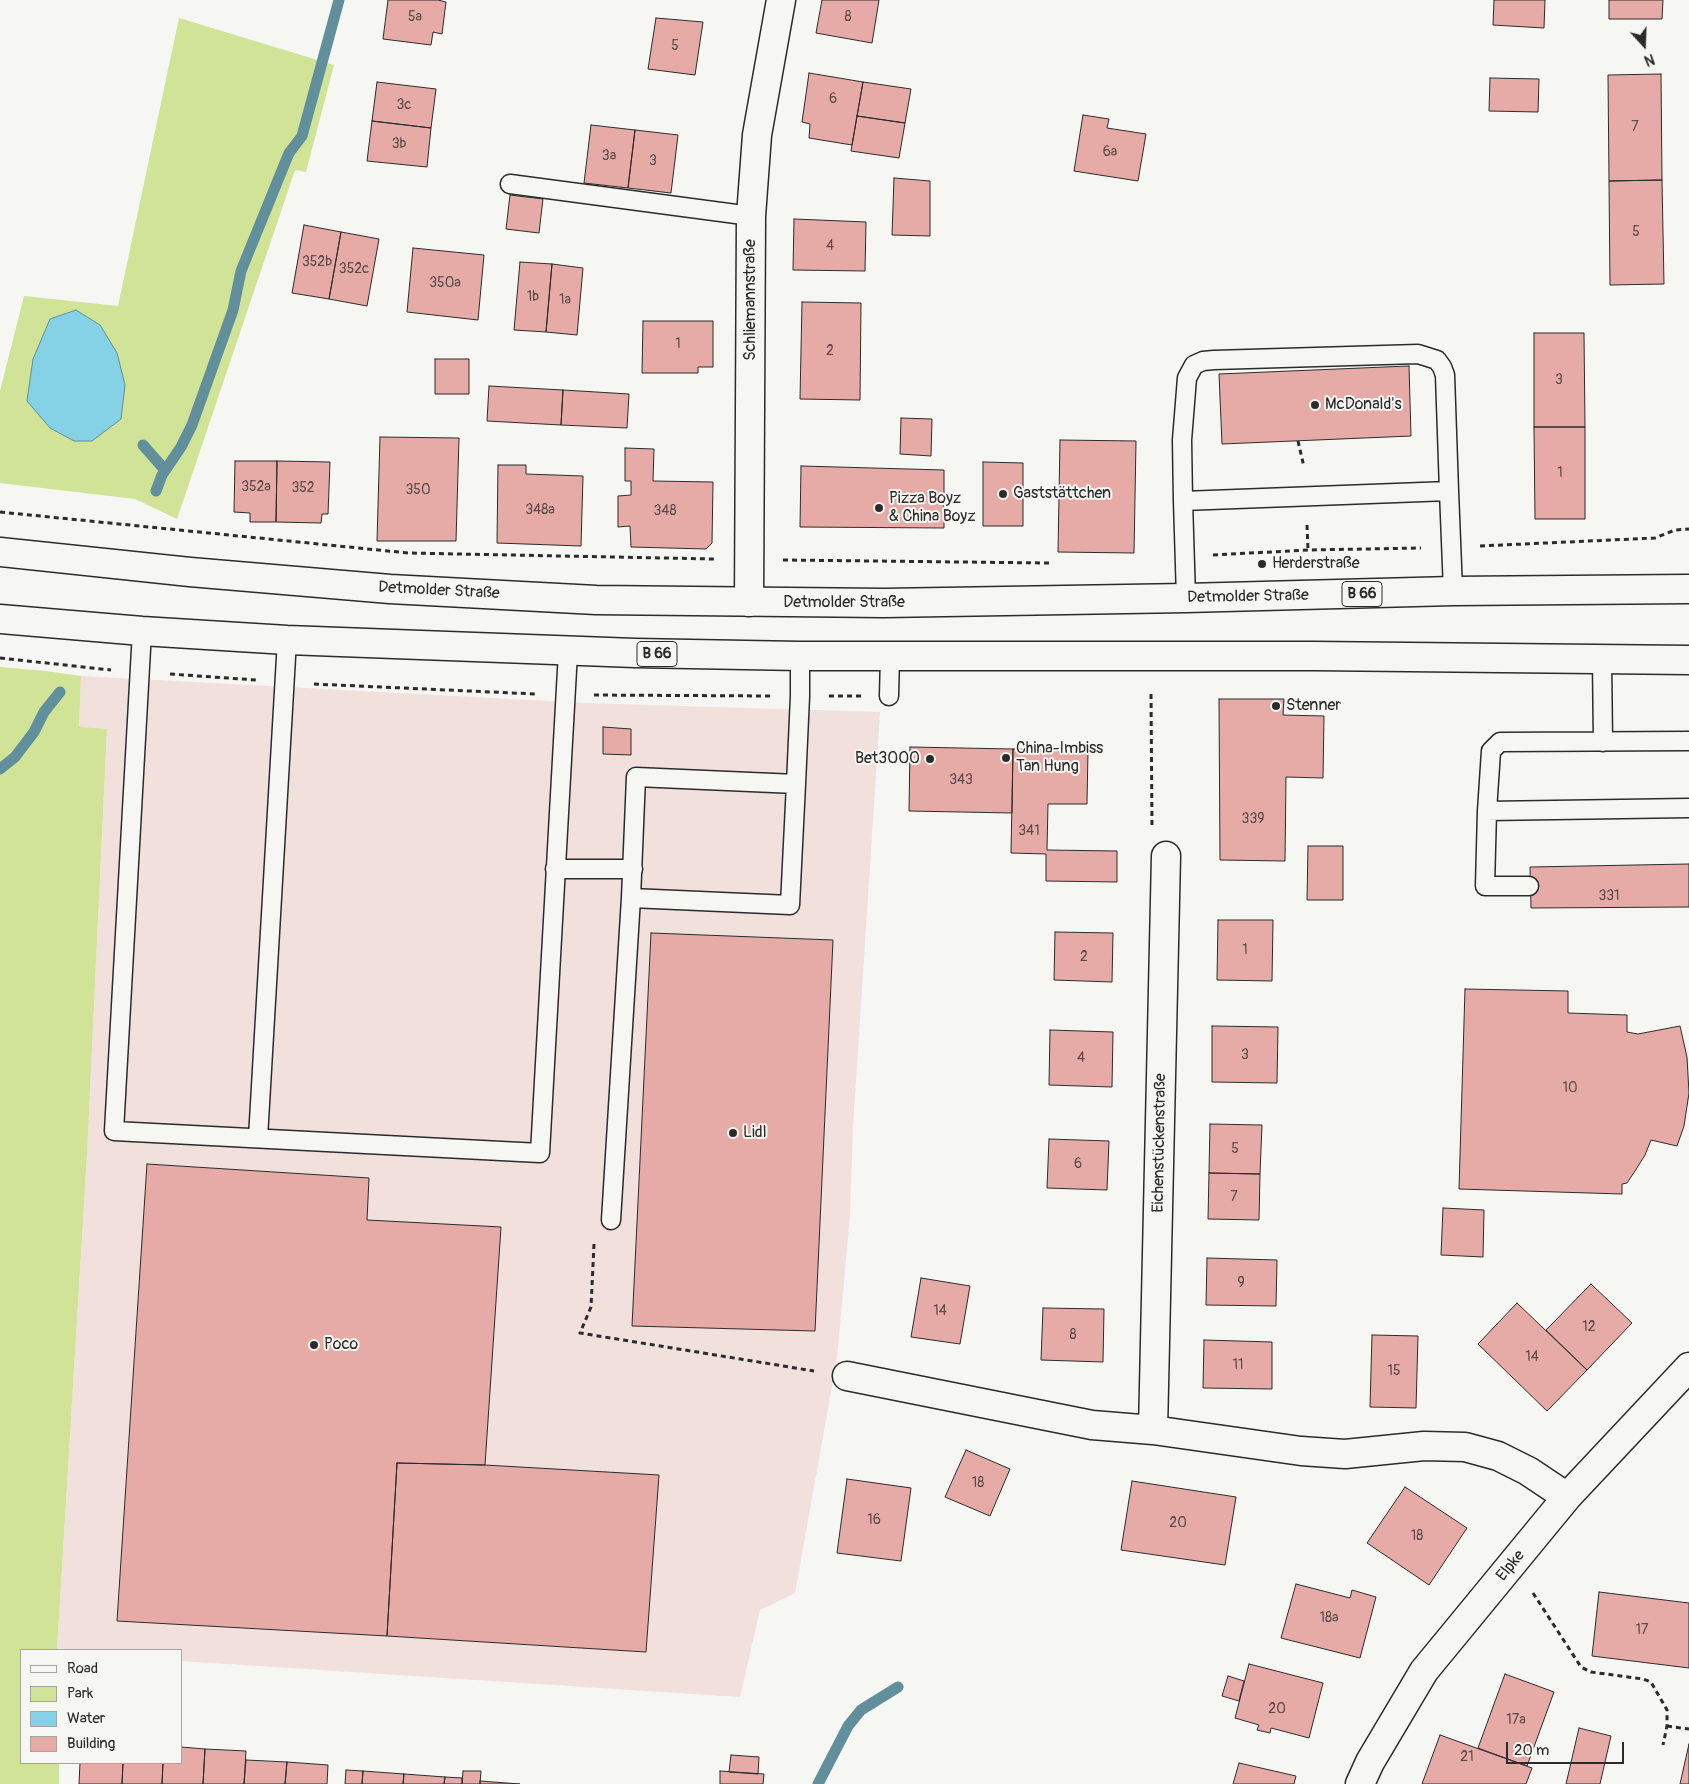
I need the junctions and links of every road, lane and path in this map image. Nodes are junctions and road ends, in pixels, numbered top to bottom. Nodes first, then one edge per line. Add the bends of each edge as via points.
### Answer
1 (781, 0) edge
2 (510, 184) dead end
3 (751, 216) junction
4 (1449, 492) junction
5 (1183, 501) junction
6 (0, 512) edge
7 (1689, 529) edge
8 (1307, 531) dead end
9 (1451, 547) junction
10 (1308, 550) junction
11 (0, 552) edge
12 (1184, 556) junction
13 (749, 559) junction
14 (1054, 563) dead end
15 (1689, 589) edge
16 (1453, 591) junction
17 (1186, 598) junction
18 (749, 602) junction
19 (0, 619) edge
20 (142, 631) junction
21 (288, 640) junction
22 (568, 652) junction
23 (800, 656) junction
24 (890, 656) junction
25 (0, 658) edge
26 (1602, 659) junction
27 (1689, 660) edge
28 (140, 672) junction
29 (285, 682) junction
30 (1151, 694) dead end
31 (565, 695) junction
32 (800, 696) junction
33 (889, 696) joint
34 (1603, 742) junction
35 (1689, 742) edge
36 (796, 784) junction
37 (1689, 808) edge
38 (1487, 811) junction
39 (1166, 856) joint
40 (633, 869) junction
41 (555, 870) junction
42 (1529, 886) dead end
43 (630, 898) junction
44 (258, 1138) junction
45 (611, 1220) joint
46 (1689, 1367) edge
47 (847, 1376) joint
48 (1153, 1430) junction
49 (1568, 1497) junction
50 (1514, 1562) junction
51 (1667, 1726) junction
52 (1689, 1729) edge
53 (1663, 1745) dead end
54 (1360, 1784) edge

1 - 3 main road, Schliemannstraße via 757,135
2 - 3 lane
3 - 13 main road, Schliemannstraße
4 - 5 lane
4 - 5 lane via 1445,374 1437,360 1418,354 1214,360 1194,365 1187,378 1182,440
4 - 9 lane
5 - 12 lane
6 - 13 path via 408,553
7 - 9 path via 1675,530 1655,538
8 - 10 path
9 - 10 path
9 - 16 lane
10 - 12 path
11 - 18 main road, Detmolder Straße / B 66 via 390,589 596,600
12 - 17 lane
13 - 14 path
13 - 18 main road, Schliemannstraße
15 - 16 main road, Detmolder Straße / B 66
16 - 17 main road, Detmolder Straße / B 66
17 - 18 main road, Detmolder Straße / B 66
19 - 20 main road, B 66
20 - 21 main road, B 66
20 - 28 lane
21 - 22 main road, B 66
21 - 29 lane
22 - 23 main road, B 66
22 - 31 lane
23 - 24 main road, B 66
23 - 32 lane
24 - 26 main road, B 66
24 - 33 lane
25 - 28 path
26 - 27 main road, B 66
26 - 34 lane
28 - 29 path
28 - 44 lane via 114,1130
29 - 31 path
29 - 44 lane
30 - 39 path via 1150,823
31 - 32 path
31 - 41 lane
32 - 33 path
32 - 36 lane
34 - 35 lane
34 - 38 lane via 1500,742 1490,751
36 - 40 lane via 636,777
36 - 43 lane via 790,905
37 - 38 lane
38 - 42 lane via 1485,886
39 - 48 main road, Eichenstückenstraße
40 - 41 lane
40 - 43 lane
41 - 44 lane via 540,1153
43 - 45 lane
45 - 47 path via 592,1245 591,1307 580,1333
46 - 49 main road, Elpke
47 - 48 main road via 1092,1425
48 - 49 main road via 1345,1454 1424,1446 1465,1447 1498,1456
49 - 50 main road, Elpke
50 - 51 path via 1581,1667 1591,1672 1651,1682 1667,1710
50 - 54 main road, Elpke via 1424,1671
51 - 52 path
51 - 53 path

